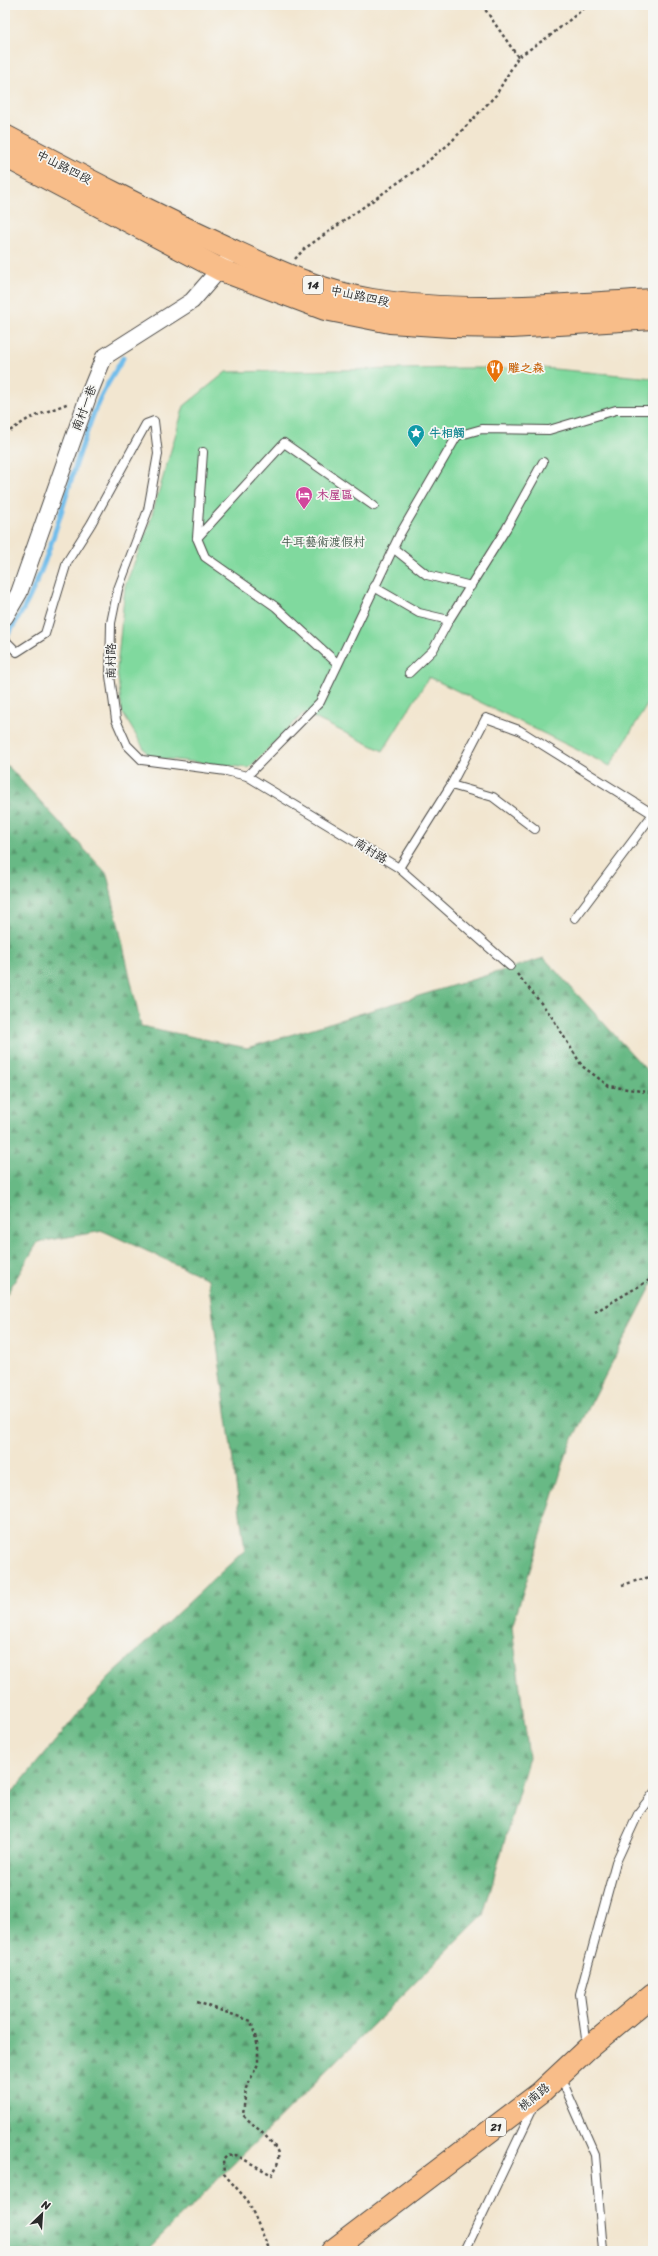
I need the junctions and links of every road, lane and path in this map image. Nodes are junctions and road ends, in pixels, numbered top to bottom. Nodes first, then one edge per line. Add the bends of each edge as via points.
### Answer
1 (482, 5) edge
2 (588, 5) edge
3 (518, 57) junction
4 (5, 136) edge
5 (5, 156) edge
6 (234, 252) junction
7 (221, 270) junction
8 (282, 274) junction
9 (653, 300) edge
10 (653, 318) edge
11 (89, 394) junction
12 (653, 410) edge
13 (5, 434) edge
14 (203, 452) dead end
15 (543, 462) dead end
16 (374, 506) dead end
17 (197, 538) junction
18 (393, 548) junction
19 (471, 586) junction
20 (374, 587) junction
21 (5, 617) edge
22 (449, 620) junction
23 (5, 640) edge
24 (337, 663) junction
25 (409, 674) dead end
26 (247, 776) junction
27 (451, 785) junction
28 (653, 814) edge
29 (535, 829) dead end
30 (399, 868) junction
31 (575, 918) dead end
32 (510, 966) joint
33 (653, 1093) edge
34 (653, 1278) edge
35 (595, 1312) dead end
36 (653, 1576) edge
37 (622, 1585) dead end
38 (653, 1794) edge
39 (653, 1994) edge
40 (198, 2002) dead end
41 (587, 2049) junction
42 (559, 2075) junction
43 (540, 2093) junction
44 (270, 2251) edge
45 (332, 2251) edge
46 (465, 2251) edge
47 (603, 2251) edge

1 - 3 path
2 - 3 path via 551,35
3 - 8 path via 496,95 449,144 304,249
4 - 6 main road, 中山路四段 / 14 via 162,218
5 - 7 main road, 中山路四段 / 14
6 - 7 street, 南村一巷
6 - 8 main road, 中山路四段 / 14
7 - 10 main road, 中山路四段 / 14 via 325,309 390,322 512,327
7 - 11 street, 南村一巷 via 192,301 104,357
8 - 9 main road, 中山路四段 / 14 via 370,300 437,308 525,308
11 - 13 path via 28,419
11 - 21 street, 南村一巷 via 19,593
12 - 18 lane via 616,410 549,430 482,429 457,436
14 - 17 lane
15 - 19 lane
16 - 17 lane via 284,443
17 - 24 lane via 205,556 276,607
18 - 19 lane via 427,575
18 - 20 lane
19 - 22 lane
20 - 22 lane via 419,613
20 - 24 lane
22 - 25 lane via 433,650
23 - 26 lane, 南村路 via 17,652 45,634 68,562 146,424 154,421 158,454 148,510 118,589 111,623 110,676 116,720 127,745 142,760
24 - 26 lane via 320,702
26 - 30 lane, 南村路
27 - 28 lane via 486,718 518,730
27 - 29 lane via 493,797
27 - 30 lane
28 - 31 lane
30 - 32 lane, 南村路
32 - 33 path via 550,1014 582,1066 609,1086
34 - 35 path
36 - 37 path
38 - 41 lane via 639,1812 616,1862 580,1994
39 - 41 main road, 桃南路 / 21
40 - 44 path via 251,2021 258,2046 258,2064 246,2088 243,2115 278,2152 278,2163 272,2175 236,2155 227,2156 223,2160 224,2174 248,2200
41 - 42 main road, 桃南路 / 21
42 - 43 main road, 桃南路 / 21
42 - 47 lane via 595,2155
43 - 45 main road, 桃南路 / 21
43 - 46 lane

